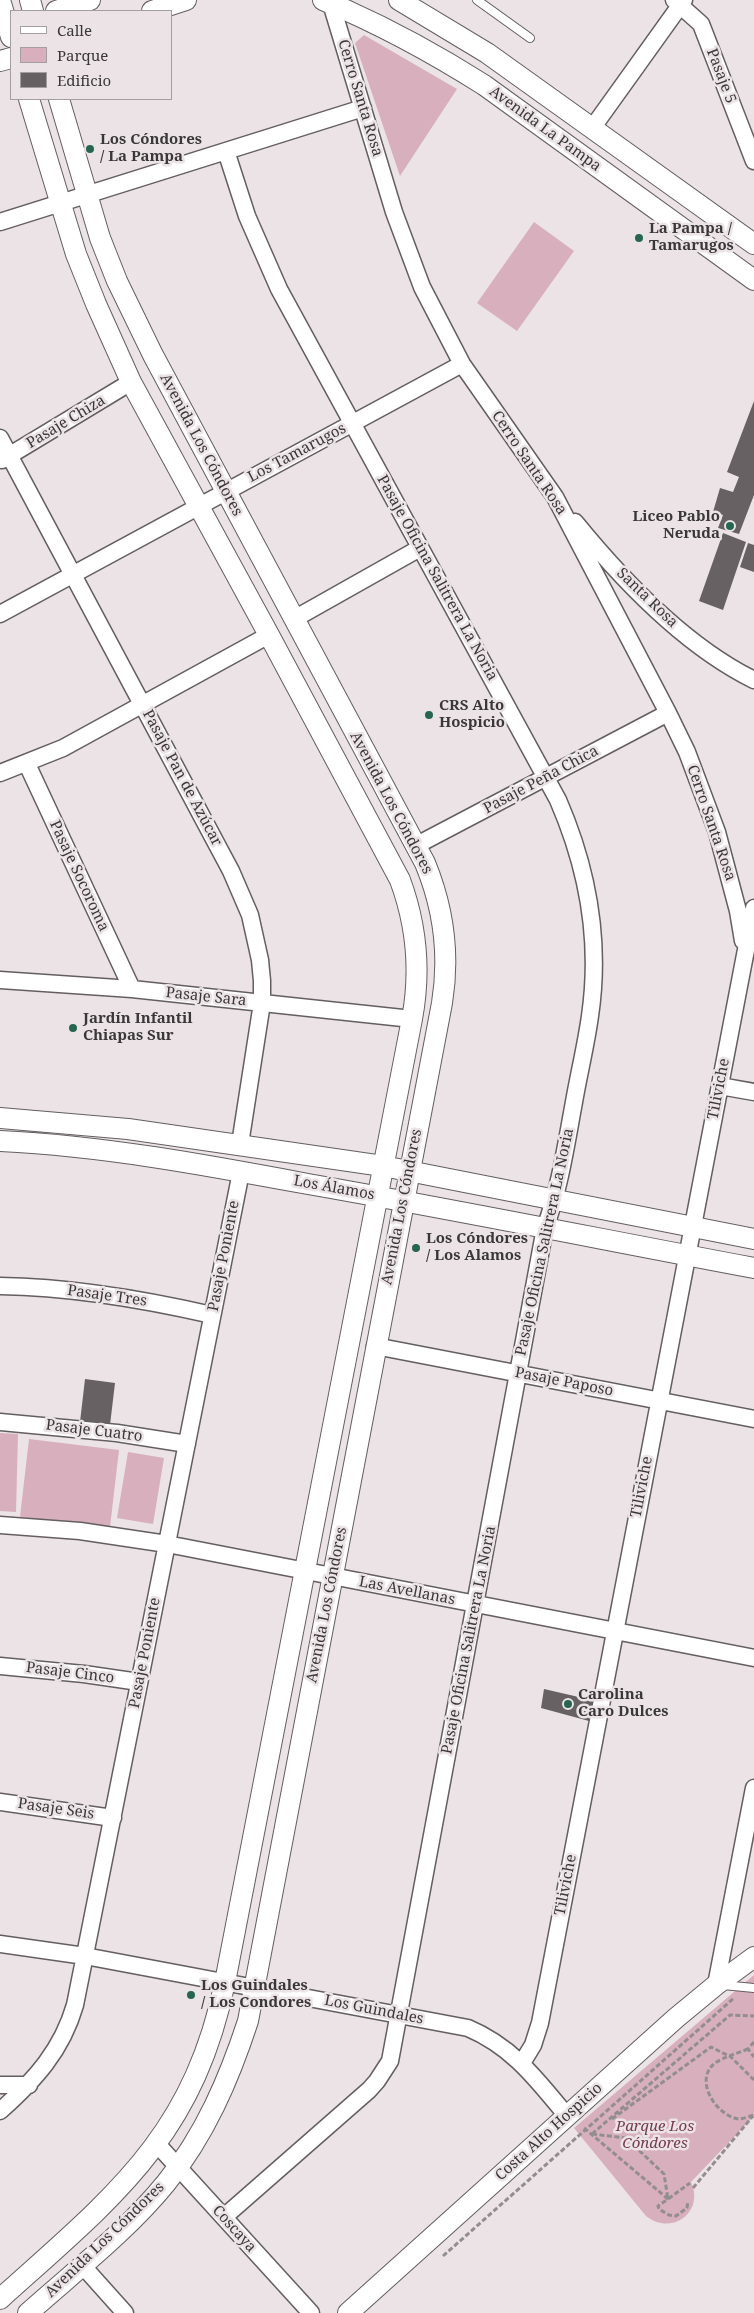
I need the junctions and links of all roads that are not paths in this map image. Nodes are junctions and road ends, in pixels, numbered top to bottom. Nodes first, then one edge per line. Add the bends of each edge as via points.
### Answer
1 (0, 0) edge
2 (90, 0) edge
3 (186, 0) edge
4 (399, 0) edge
5 (477, 0) edge
6 (328, 1) edge
7 (680, 2) edge
8 (59, 10) edge
9 (155, 10) edge
10 (8, 30) edge
11 (530, 38) dead end
12 (29, 100) edge
13 (58, 100) edge
14 (363, 108) junction
15 (593, 127) junction
16 (226, 151) junction
17 (754, 161) edge
18 (86, 194) junction
19 (60, 203) junction
20 (0, 222) edge
21 (754, 244) edge
22 (754, 280) edge
23 (462, 364) junction
24 (131, 382) junction
25 (352, 423) junction
26 (0, 438) edge
27 (5, 459) edge
28 (226, 492) junction
29 (555, 498) junction
30 (199, 506) junction
31 (420, 548) junction
32 (73, 574) junction
33 (0, 614) edge
34 (294, 619) junction
35 (269, 635) junction
36 (754, 680) edge
37 (142, 705) junction
38 (668, 714) junction
39 (27, 764) junction
40 (0, 773) edge
41 (546, 777) junction
42 (415, 846) junction
43 (754, 908) edge
44 (750, 951) edge
45 (0, 980) edge
46 (132, 988) junction
47 (262, 1003) junction
48 (412, 1019) junction
49 (720, 1086) junction
50 (754, 1092) edge
51 (0, 1118) edge
52 (0, 1141) edge
53 (240, 1144) junction
54 (383, 1166) junction
55 (409, 1170) junction
56 (241, 1172) junction
57 (377, 1196) junction
58 (404, 1200) junction
59 (556, 1200) junction
60 (692, 1227) junction
61 (545, 1228) junction
62 (754, 1239) edge
63 (687, 1256) junction
64 (754, 1268) edge
65 (0, 1286) edge
66 (212, 1315) junction
67 (375, 1346) junction
68 (518, 1373) junction
69 (659, 1401) junction
70 (754, 1419) edge
71 (0, 1422) edge
72 (187, 1444) junction
73 (0, 1525) edge
74 (167, 1544) junction
75 (304, 1571) junction
76 (332, 1576) junction
77 (475, 1604) junction
78 (615, 1631) junction
79 (754, 1658) edge
80 (0, 1666) edge
81 (140, 1682) junction
82 (754, 1788) edge
83 (0, 1802) edge
84 (113, 1818) junction
85 (0, 1944) edge
86 (85, 1956) junction
87 (754, 1957) edge
88 (225, 1982) junction
89 (716, 1984) junction
90 (256, 1988) junction
91 (751, 1988) edge
92 (399, 2014) junction
93 (522, 2063) junction
94 (0, 2085) edge
95 (29, 2085) junction
96 (0, 2111) edge
97 (567, 2116) junction
98 (158, 2144) junction
99 (178, 2167) junction
100 (224, 2217) junction
101 (82, 2265) junction
102 (0, 2299) edge
103 (28, 2313) edge
104 (125, 2313) edge
105 (311, 2313) edge
106 (348, 2313) edge

1 - 10 street
2 - 8 street
3 - 9 street
4 - 15 street, Avenida La Pampa via 459,34
5 - 11 lane
6 - 14 street, Cerro Santa Rosa
6 - 22 street, Avenida La Pampa via 411,40 477,80
7 - 15 street
7 - 17 street, Pasaje 5 via 701,24
12 - 19 street, Avenida Los Cóndores
13 - 18 street, Avenida Los Cóndores
14 - 16 street
14 - 23 street, Cerro Santa Rosa via 407,250 437,318
15 - 21 street, Avenida La Pampa
16 - 18 street
16 - 25 street, Pasaje Oficina Salitrera La Noria via 247,216 279,289
18 - 19 street
18 - 28 street, Avenida Los Cóndores via 100,238 134,319
19 - 20 street
19 - 24 street, Avenida Los Cóndores via 96,304
23 - 25 street, Los Tamarugos
23 - 29 street, Cerro Santa Rosa
24 - 27 street, Pasaje Chiza
24 - 30 street, Avenida Los Cóndores
25 - 28 street, Los Tamarugos
25 - 31 street, Pasaje Oficina Salitrera La Noria
26 - 27 street, Pasaje Pan de Azúcar
27 - 32 street, Pasaje Pan de Azúcar
28 - 30 street, Los Tamarugos
28 - 34 street, Avenida Los Cóndores
29 - 36 street, Santa Rosa via 610,562 680,630 721,661
29 - 38 street, Cerro Santa Rosa
30 - 32 street, Los Tamarugos
30 - 35 street, Avenida Los Cóndores
31 - 34 street
31 - 41 street, Pasaje Oficina Salitrera La Noria
32 - 33 street, Los Tamarugos
32 - 37 street, Pasaje Pan de Azúcar
34 - 42 street, Avenida Los Cóndores
35 - 37 street
35 - 48 street, Avenida Los Cóndores via 391,862 407,900 418,960
37 - 39 street
37 - 47 street, Pasaje Pan de Azúcar via 241,892 260,960
38 - 41 street, Pasaje Peña Chica
38 - 44 street, Cerro Santa Rosa via 687,752 717,832
39 - 40 street
39 - 46 street, Pasaje Socoroma
41 - 42 street, Pasaje Peña Chica
41 - 59 street, Pasaje Oficina Salitrera La Noria via 567,822 584,871 590,900 594,957 590,1016
42 - 55 street, Avenida Los Cóndores via 439,901 447,962
43 - 44 street, Tiliviche
44 - 49 street, Tiliviche
45 - 46 street, Pasaje Sara
46 - 47 street, Pasaje Sara
47 - 48 street, Pasaje Sara
47 - 53 street, Pasaje Pan de Azúcar
48 - 54 street, Avenida Los Cóndores
49 - 50 street
49 - 60 street, Tiliviche
51 - 53 street, Los Álamos via 128,1129
52 - 56 street, Los Álamos via 128,1152
53 - 54 street, Los Álamos
54 - 55 street, Los Álamos
54 - 57 street, Avenida Los Cóndores
55 - 58 street, Avenida Los Cóndores
55 - 59 street, Los Álamos
56 - 57 street, Los Álamos
56 - 66 street, Pasaje Poniente
57 - 58 street, Los Álamos
57 - 75 street, Avenida Los Cóndores
58 - 61 street, Los Álamos
58 - 67 street, Avenida Los Cóndores
59 - 60 street, Los Álamos
59 - 61 street, Pasaje Oficina Salitrera La Noria
60 - 62 street, Los Álamos
60 - 63 street, Tiliviche
61 - 63 street, Los Álamos
61 - 68 street, Pasaje Oficina Salitrera La Noria
63 - 64 street, Los Álamos
63 - 69 street, Tiliviche
65 - 66 street, Pasaje Tres via 112,1295
66 - 72 street, Pasaje Poniente
67 - 68 street, Pasaje Paposo
67 - 76 street, Avenida Los Cóndores
68 - 69 street, Pasaje Paposo
68 - 77 street, Pasaje Oficina Salitrera La Noria
69 - 70 street, Pasaje Paposo
69 - 78 street, Tiliviche
71 - 72 street, Pasaje Cuatro via 117,1433
72 - 74 street, Pasaje Poniente
73 - 74 street, Las Avellanas via 80,1531
74 - 75 street, Las Avellanas
74 - 81 street, Pasaje Poniente
75 - 76 street, Las Avellanas
75 - 88 street, Avenida Los Cóndores
76 - 77 street, Las Avellanas
76 - 90 street, Avenida Los Cóndores
77 - 78 street, Las Avellanas
77 - 92 street, Pasaje Oficina Salitrera La Noria
78 - 79 street, Las Avellanas
78 - 93 street, Tiliviche via 540,2024
80 - 81 street, Pasaje Cinco
81 - 84 street, Pasaje Poniente
82 - 89 street
83 - 84 street, Pasaje Seis
84 - 86 street, Pasaje Poniente
85 - 86 street, Los Guindales
86 - 88 street, Los Guindales
86 - 95 street, Pasaje Poniente via 76,2005 65,2034 50,2061
87 - 89 street, Costa Alto Hospicio
88 - 90 street, Los Guindales
88 - 98 street, Avenida Los Cóndores via 204,2059
89 - 91 lane
89 - 97 street, Costa Alto Hospicio
90 - 92 street, Los Guindales
90 - 99 street, Avenida Los Cóndores via 248,2021 224,2086
92 - 93 street, Los Guindales via 468,2028 499,2043
92 - 100 street, Pasaje Oficina Salitrera La Noria via 390,2061 377,2081
93 - 97 street, Los Guindales
94 - 95 street
95 - 96 street, Pasaje Poniente
97 - 106 street, Costa Alto Hospicio
98 - 99 street, Coscaya
98 - 102 street, Avenida Los Cóndores via 112,2198
99 - 100 street, Coscaya
99 - 101 street, Avenida Los Cóndores via 138,2214
100 - 105 street, Coscaya
101 - 103 street, Avenida Los Cóndores
101 - 104 street

